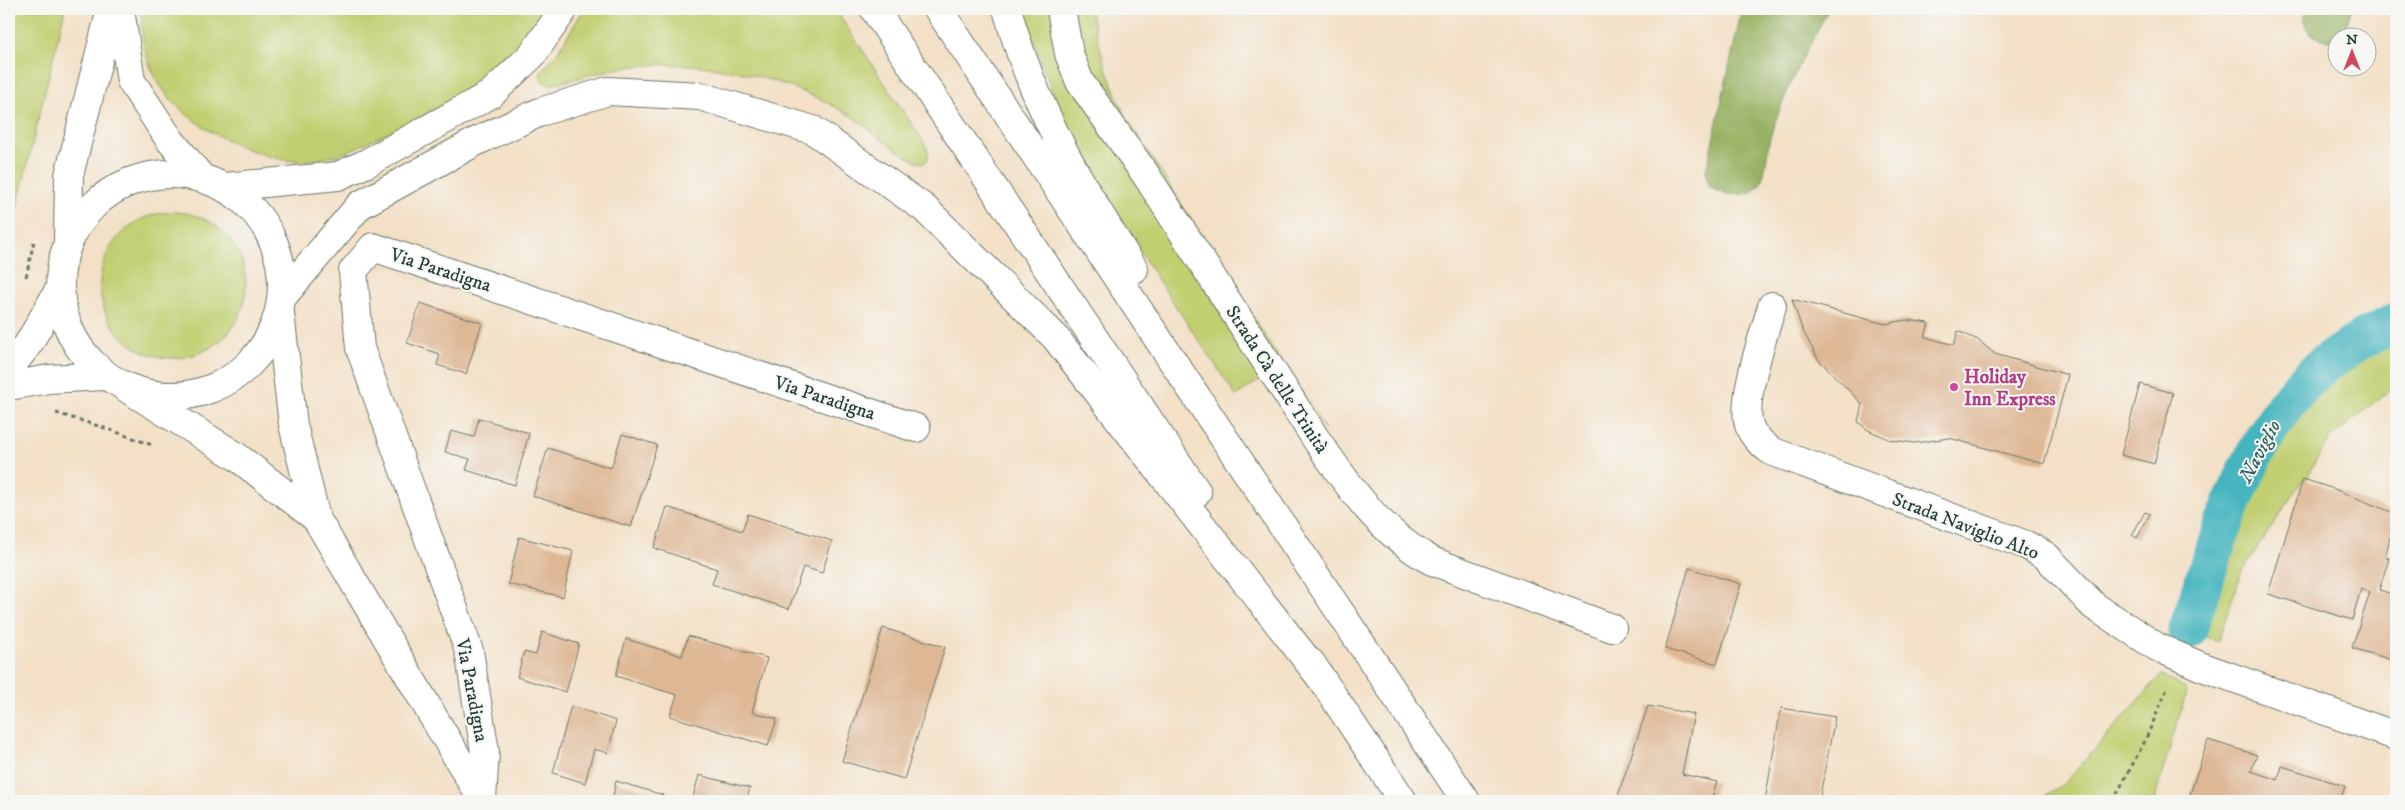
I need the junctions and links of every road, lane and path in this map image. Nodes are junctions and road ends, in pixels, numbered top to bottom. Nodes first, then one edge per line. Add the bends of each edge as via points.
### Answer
1 (111, 9) edge
2 (120, 9) edge
3 (564, 9) edge
4 (874, 9) edge
5 (938, 9) edge
6 (1007, 9) edge
7 (1061, 9) edge
8 (200, 177) junction
9 (225, 187) junction
10 (68, 239) junction
11 (58, 290) junction
12 (281, 304) junction
13 (1772, 306) dead end
14 (9, 369) edge
15 (115, 382) junction
16 (9, 386) edge
17 (48, 411) dead end
18 (916, 428) dead end
19 (160, 448) dead end
20 (1231, 448) junction
21 (316, 518) junction
22 (1612, 628) dead end
23 (2178, 657) junction
24 (1321, 678) junction
25 (2396, 736) edge
26 (482, 800) edge
27 (1403, 801) edge
28 (1466, 801) edge
29 (2114, 801) edge

1 - 10 main road, Via Paradigna via 69,175
2 - 8 main road, Via Paradigna via 131,81 170,140
3 - 9 main road via 532,55 491,94 367,163 338,176
4 - 24 main road
5 - 20 main road
6 - 20 main road via 1024,65 1054,136 1094,206 1184,346 1215,420
7 - 22 main road, Strada Cà delle Trinità via 1069,54 1080,82 1146,175 1316,439 1369,511 1409,548 1432,561
8 - 9 main road, Via Paradigna
8 - 10 main road, Via Paradigna via 161,174 123,184 91,207
9 - 12 main road, Via Paradigna via 258,215 279,253
10 - 11 main road, Via Paradigna
11 - 14 main road via 29,343
11 - 15 main road, Via Paradigna via 66,323 82,352
12 - 15 main road, Via Paradigna via 264,348 237,376 202,393 163,396
12 - 21 main road, Via Paradigna via 293,424
12 - 24 main road via 360,206 477,141 540,112 608,91 700,96 812,130 924,208 1055,337
13 - 23 main road, Strada Naviglio Alto via 1748,404 1749,426 1761,443 1784,457 2036,550 2056,564 2094,606 2138,636
15 - 16 main road via 49,379
15 - 21 main road, Via Paradigna via 236,456
17 - 19 path
18 - 26 main road, Via Paradigna via 373,247 353,271 360,348 469,651 486,752
20 - 28 main road
21 - 26 main road, Via Paradigna
23 - 25 main road, Strada Naviglio Alto
23 - 29 path via 2146,741
24 - 27 main road

